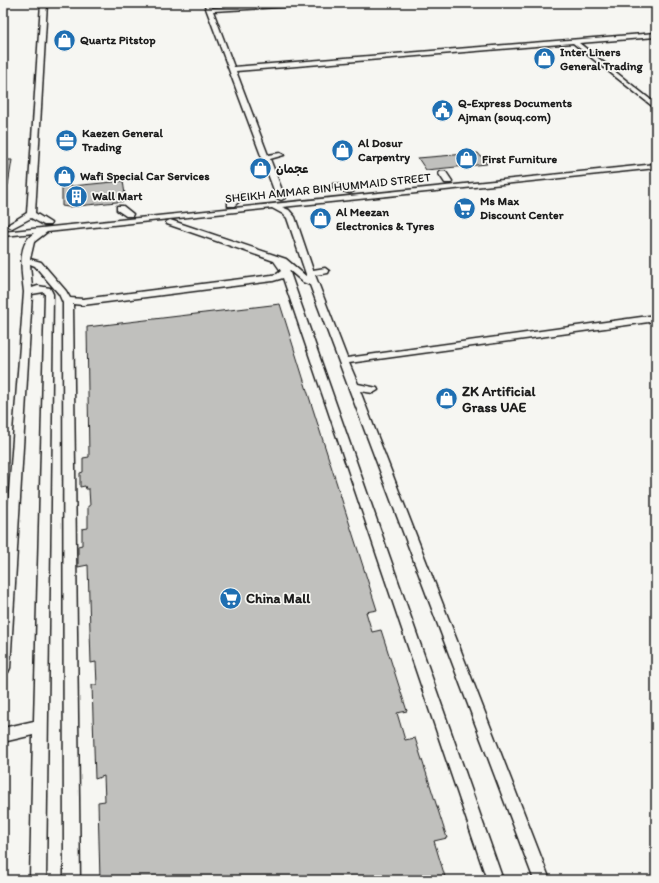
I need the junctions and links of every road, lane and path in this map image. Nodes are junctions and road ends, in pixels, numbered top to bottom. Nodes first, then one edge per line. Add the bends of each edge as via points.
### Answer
1 (44, 3) edge
2 (207, 3) edge
3 (314, 3) edge
4 (210, 10) junction
5 (656, 34) edge
6 (574, 41) junction
7 (233, 69) junction
8 (655, 106) edge
9 (280, 155) dead end
10 (266, 157) junction
11 (656, 160) edge
12 (656, 166) edge
13 (443, 174) dead end
14 (448, 181) junction
15 (502, 182) junction
16 (336, 186) dead end
17 (508, 190) dead end
18 (350, 191) junction
19 (407, 192) junction
20 (241, 196) dead end
21 (281, 198) junction
22 (412, 200) dead end
23 (304, 203) junction
24 (231, 204) junction
25 (272, 206) junction
26 (120, 208) dead end
27 (239, 209) junction
28 (31, 214) junction
29 (129, 214) junction
30 (291, 217) junction
31 (170, 222) junction
32 (48, 226) junction
33 (87, 226) junction
34 (3, 227) edge
35 (13, 230) junction
36 (3, 234) edge
37 (29, 243) junction
38 (26, 260) junction
39 (278, 260) junction
40 (285, 271) junction
41 (325, 271) dead end
42 (312, 278) junction
43 (28, 292) junction
44 (68, 301) junction
45 (656, 318) edge
46 (344, 361) junction
47 (354, 386) junction
48 (373, 390) dead end
49 (3, 668) edge
50 (40, 726) junction
51 (3, 735) edge
52 (71, 877) edge
53 (38, 880) edge
54 (495, 880) edge
55 (542, 880) edge

1 - 28 street
2 - 4 street
3 - 4 street
4 - 7 street
5 - 6 street
6 - 7 street via 295,61
6 - 8 street
7 - 10 street
9 - 10 street
10 - 21 street
11 - 14 street, SHEIKH AMMAR BIN HUMMAID STREET
12 - 15 street, SHEIKH AMMAR BIN HUMMAID STREET
13 - 14 street
14 - 18 street, SHEIKH AMMAR BIN HUMMAID STREET
15 - 17 street
15 - 19 street, SHEIKH AMMAR BIN HUMMAID STREET
16 - 18 street
18 - 21 street, SHEIKH AMMAR BIN HUMMAID STREET
19 - 22 street
19 - 23 street, SHEIKH AMMAR BIN HUMMAID STREET
20 - 24 street
21 - 24 street, SHEIKH AMMAR BIN HUMMAID STREET
23 - 25 street, SHEIKH AMMAR BIN HUMMAID STREET
23 - 30 street via 293,209
24 - 29 street, SHEIKH AMMAR BIN HUMMAID STREET
25 - 27 street, SHEIKH AMMAR BIN HUMMAID STREET
25 - 30 street
26 - 29 street
27 - 31 street via 218,217
27 - 33 street, SHEIKH AMMAR BIN HUMMAID STREET
28 - 32 street
28 - 35 street
29 - 32 street, SHEIKH AMMAR BIN HUMMAID STREET
30 - 42 street
31 - 33 street via 114,228
31 - 39 street
32 - 33 street, SHEIKH AMMAR BIN HUMMAID STREET
32 - 35 street, SHEIKH AMMAR BIN HUMMAID STREET
32 - 37 street
34 - 35 street, SHEIKH AMMAR BIN HUMMAID STREET
35 - 36 street, SHEIKH AMMAR BIN HUMMAID STREET
35 - 37 street
37 - 38 street
38 - 43 street
38 - 44 street via 38,264
39 - 40 street
39 - 42 street via 294,268 307,281
40 - 44 street via 273,278 83,302
40 - 54 street
41 - 42 street
42 - 46 street
43 - 49 street
43 - 50 street via 41,288 49,294
44 - 52 street
45 - 46 street
46 - 47 street
47 - 48 street
47 - 55 street
50 - 51 street
50 - 53 street

